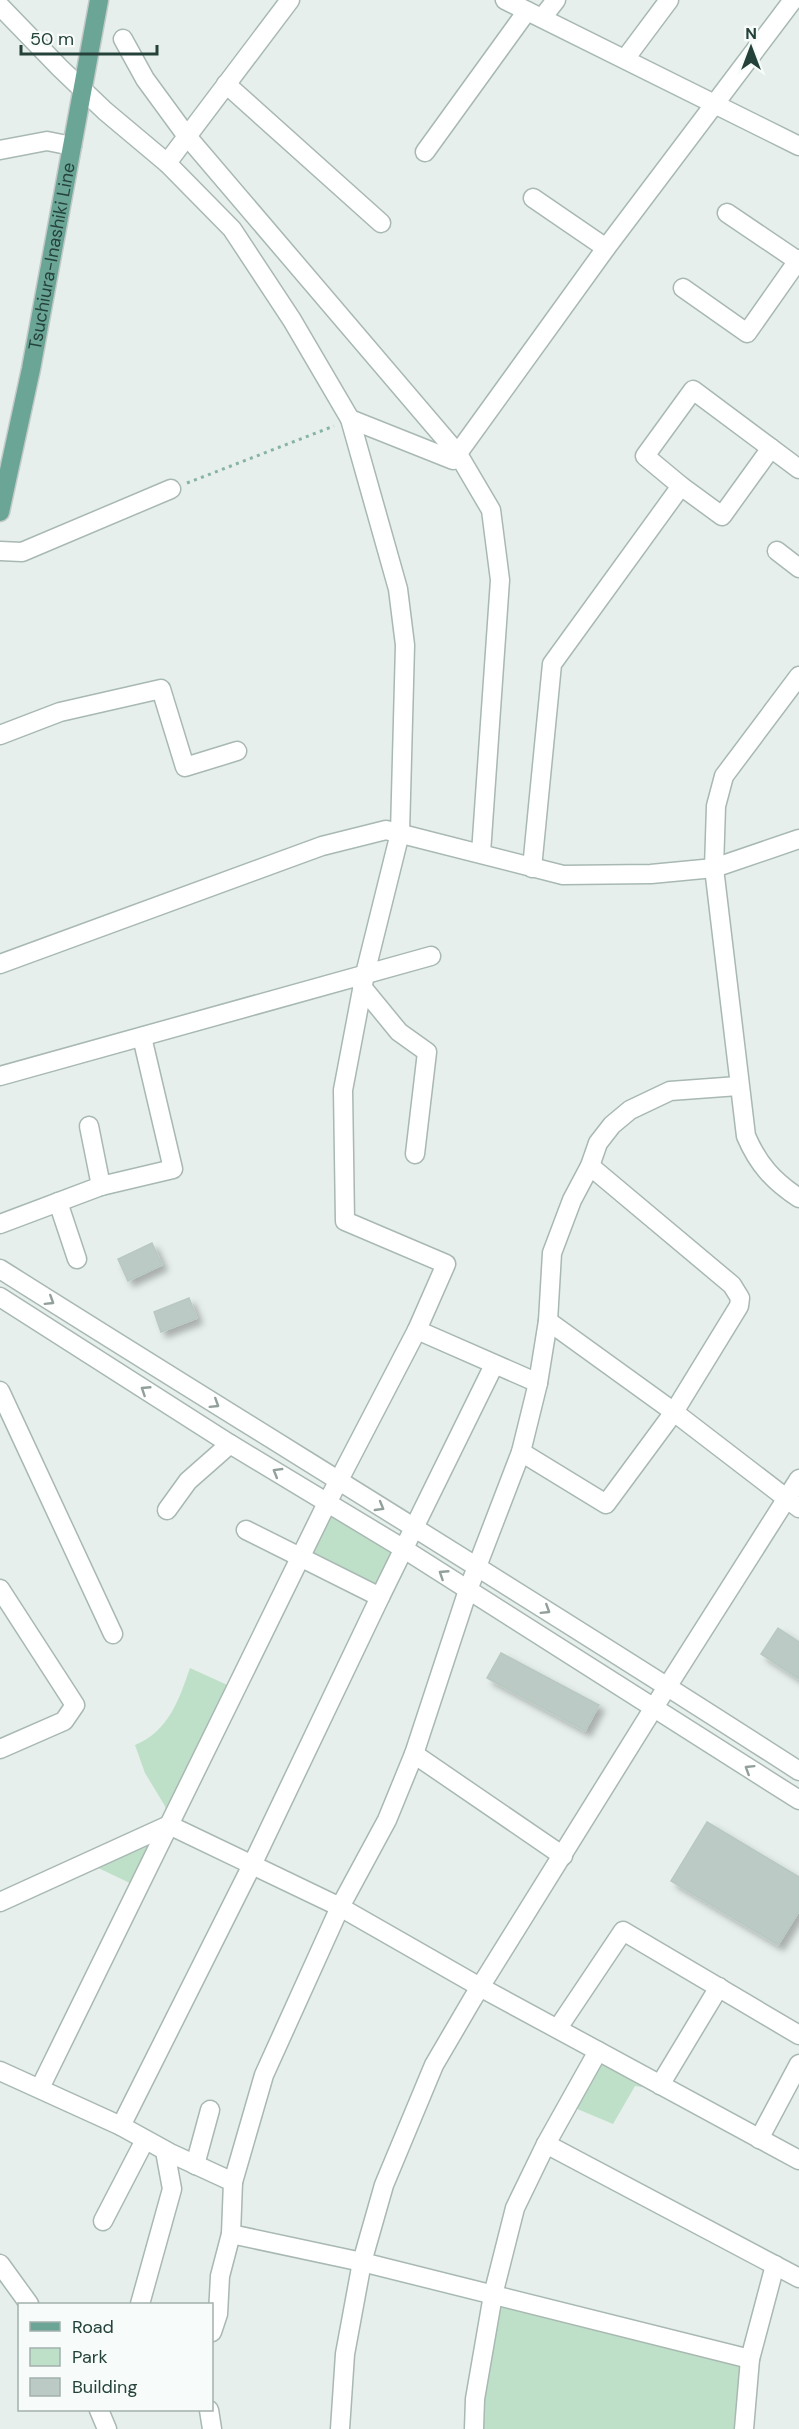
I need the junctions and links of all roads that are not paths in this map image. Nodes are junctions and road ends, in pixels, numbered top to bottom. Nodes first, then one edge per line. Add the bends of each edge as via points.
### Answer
1 (99, 0) edge
2 (290, 0) edge
3 (505, 0) edge
4 (556, 0) edge
5 (669, 0) edge
6 (793, 0) edge
7 (0, 6) edge
8 (535, 15) junction
9 (123, 39) dead end
10 (625, 59) junction
11 (226, 84) junction
12 (82, 89) junction
13 (716, 104) junction
14 (186, 135) junction
15 (72, 146) junction
16 (799, 146) edge
17 (0, 150) edge
18 (425, 152) dead end
19 (166, 163) junction
20 (533, 198) dead end
21 (727, 213) dead end
22 (381, 223) dead end
23 (606, 248) junction
24 (798, 260) edge
25 (682, 288) dead end
26 (350, 420) junction
27 (771, 448) junction
28 (458, 454) junction
29 (799, 469) edge
30 (681, 486) junction
31 (171, 489) road end
32 (0, 512) edge
33 (0, 551) edge
34 (777, 551) dead end
35 (799, 568) edge
36 (799, 676) edge
37 (0, 735) edge
38 (237, 750) dead end
39 (400, 833) junction
40 (799, 839) edge
41 (481, 853) junction
42 (532, 868) junction
43 (714, 868) junction
44 (431, 956) dead end
45 (0, 964) edge
46 (364, 981) junction
47 (142, 1036) junction
48 (0, 1076) edge
49 (738, 1086) junction
50 (89, 1126) dead end
51 (415, 1154) dead end
52 (590, 1166) junction
53 (101, 1186) junction
54 (799, 1198) edge
55 (58, 1202) junction
56 (0, 1224) edge
57 (77, 1259) dead end
58 (0, 1269) edge
59 (1, 1301) edge
60 (548, 1321) junction
61 (417, 1330) junction
62 (494, 1365) junction
63 (538, 1383) junction
64 (0, 1391) edge
65 (674, 1412) junction
66 (230, 1444) junction
67 (521, 1452) junction
68 (799, 1479) edge
69 (338, 1482) junction
70 (327, 1503) junction
71 (793, 1504) edge
72 (167, 1510) dead end
73 (416, 1527) junction
74 (246, 1530) dead end
75 (404, 1549) junction
76 (301, 1557) junction
77 (476, 1566) junction
78 (0, 1589) edge
79 (468, 1590) junction
80 (380, 1597) junction
81 (113, 1634) dead end
82 (668, 1686) junction
83 (653, 1708) junction
84 (0, 1749) edge
85 (414, 1754) junction
86 (799, 1771) edge
87 (799, 1800) edge
88 (169, 1825) junction
89 (563, 1856) junction
90 (252, 1865) junction
91 (0, 1902) edge
92 (340, 1907) junction
93 (480, 1987) junction
94 (719, 1987) junction
95 (558, 2028) junction
96 (799, 2035) edge
97 (598, 2051) junction
98 (799, 2064) edge
99 (0, 2071) edge
100 (660, 2085) junction
101 (40, 2088) junction
102 (210, 2110) dead end
103 (121, 2126) junction
104 (759, 2139) junction
105 (145, 2140) junction
106 (546, 2144) junction
107 (165, 2151) junction
108 (799, 2160) edge
109 (195, 2165) junction
110 (232, 2182) junction
111 (103, 2221) dead end
112 (231, 2234) junction
113 (362, 2262) junction
114 (0, 2264) edge
115 (775, 2265) junction
116 (799, 2278) edge
117 (493, 2295) junction
118 (28, 2303) edge
119 (140, 2303) edge
120 (213, 2329) edge
121 (750, 2360) junction
122 (209, 2411) edge
123 (212, 2429) edge
124 (340, 2429) edge
125 (474, 2429) edge
126 (744, 2429) edge

1 - 12 main road, Tsuchiura-Inashiki Line
2 - 11 street
3 - 8 street
4 - 8 street
5 - 10 street
6 - 13 street
7 - 12 street
8 - 10 street
8 - 18 street
9 - 14 street via 145,79
10 - 13 street
11 - 14 street
11 - 22 street
12 - 15 main road, Tsuchiura-Inashiki Line
12 - 19 street
13 - 16 street
13 - 23 street
14 - 19 street
14 - 28 street
15 - 17 street via 47,141
15 - 32 main road, Tsuchiura-Inashiki Line
19 - 26 street via 232,229 292,320
20 - 23 street
21 - 24 street
23 - 28 street
24 - 25 street via 747,333
26 - 28 street via 453,460
26 - 39 street via 398,589 405,645
27 - 29 street
27 - 30 street via 722,516
27 - 30 street via 693,390 645,456
28 - 41 street via 491,510 500,580
30 - 42 street via 552,664
31 - 33 street via 22,552
34 - 35 street
36 - 43 street via 724,777 716,806
37 - 38 street via 60,712 161,689 185,766
39 - 41 street
39 - 45 street via 386,830 322,846
39 - 46 street
40 - 43 street
41 - 42 street
42 - 43 street via 562,875 651,874
43 - 49 street
44 - 46 street
46 - 47 street
46 - 51 street via 399,1032 427,1052
46 - 61 street via 343,1090 345,1221 446,1264
47 - 48 street
47 - 53 street via 173,1169
49 - 52 street via 670,1091 630,1110 598,1143
49 - 54 street via 746,1136 755,1156 770,1176
50 - 53 street
52 - 60 street via 552,1253
52 - 65 street via 732,1284 740,1298 740,1306
53 - 55 street
55 - 56 street
55 - 57 street
58 -> 69 street
66 -> 59 street
60 - 63 street
60 - 65 street
61 - 62 street
61 - 69 street
62 - 63 street
62 - 73 street
63 - 67 street
64 - 81 street
65 - 67 street via 606,1504
65 - 71 street
70 -> 66 street
66 - 72 street via 188,1481
67 - 77 street
68 - 71 street
69 - 70 street
69 -> 73 street
70 - 75 street
70 - 76 street
71 - 82 street
73 - 75 street
73 - 77 street
74 - 76 street
79 -> 75 street
75 - 80 street
76 - 80 street
76 - 88 street
77 - 79 street
77 -> 82 street
78 - 84 street via 75,1705 64,1721
79 - 83 street
79 - 85 street
80 - 90 street
82 - 83 street
82 - 86 street
87 -> 83 street
83 - 89 street
85 - 89 street
85 - 92 street via 387,1820
88 - 90 street
88 - 91 street
88 - 101 street
89 - 93 street
90 - 92 street
90 - 103 street
92 - 93 street
92 - 110 street via 264,2075
93 - 95 street
93 - 113 street via 434,2065 384,2185
94 - 95 street via 623,1930
94 - 96 street
94 - 100 street
95 - 97 street
97 - 100 street
97 - 106 street
98 - 104 street
99 - 101 street
100 - 104 street
101 - 103 street
102 - 109 street
103 - 105 street
104 - 108 street
105 - 107 street
105 - 111 street
106 - 115 street
106 - 117 street via 515,2208
107 - 109 street
107 - 119 street via 172,2189
109 - 110 street
110 - 112 street
112 - 113 street
112 - 120 street
113 - 117 street
113 - 124 street via 345,2354
114 - 118 street
115 - 116 street
115 - 121 street
117 - 121 street
117 - 125 street via 475,2399
121 - 126 street
122 - 123 street

